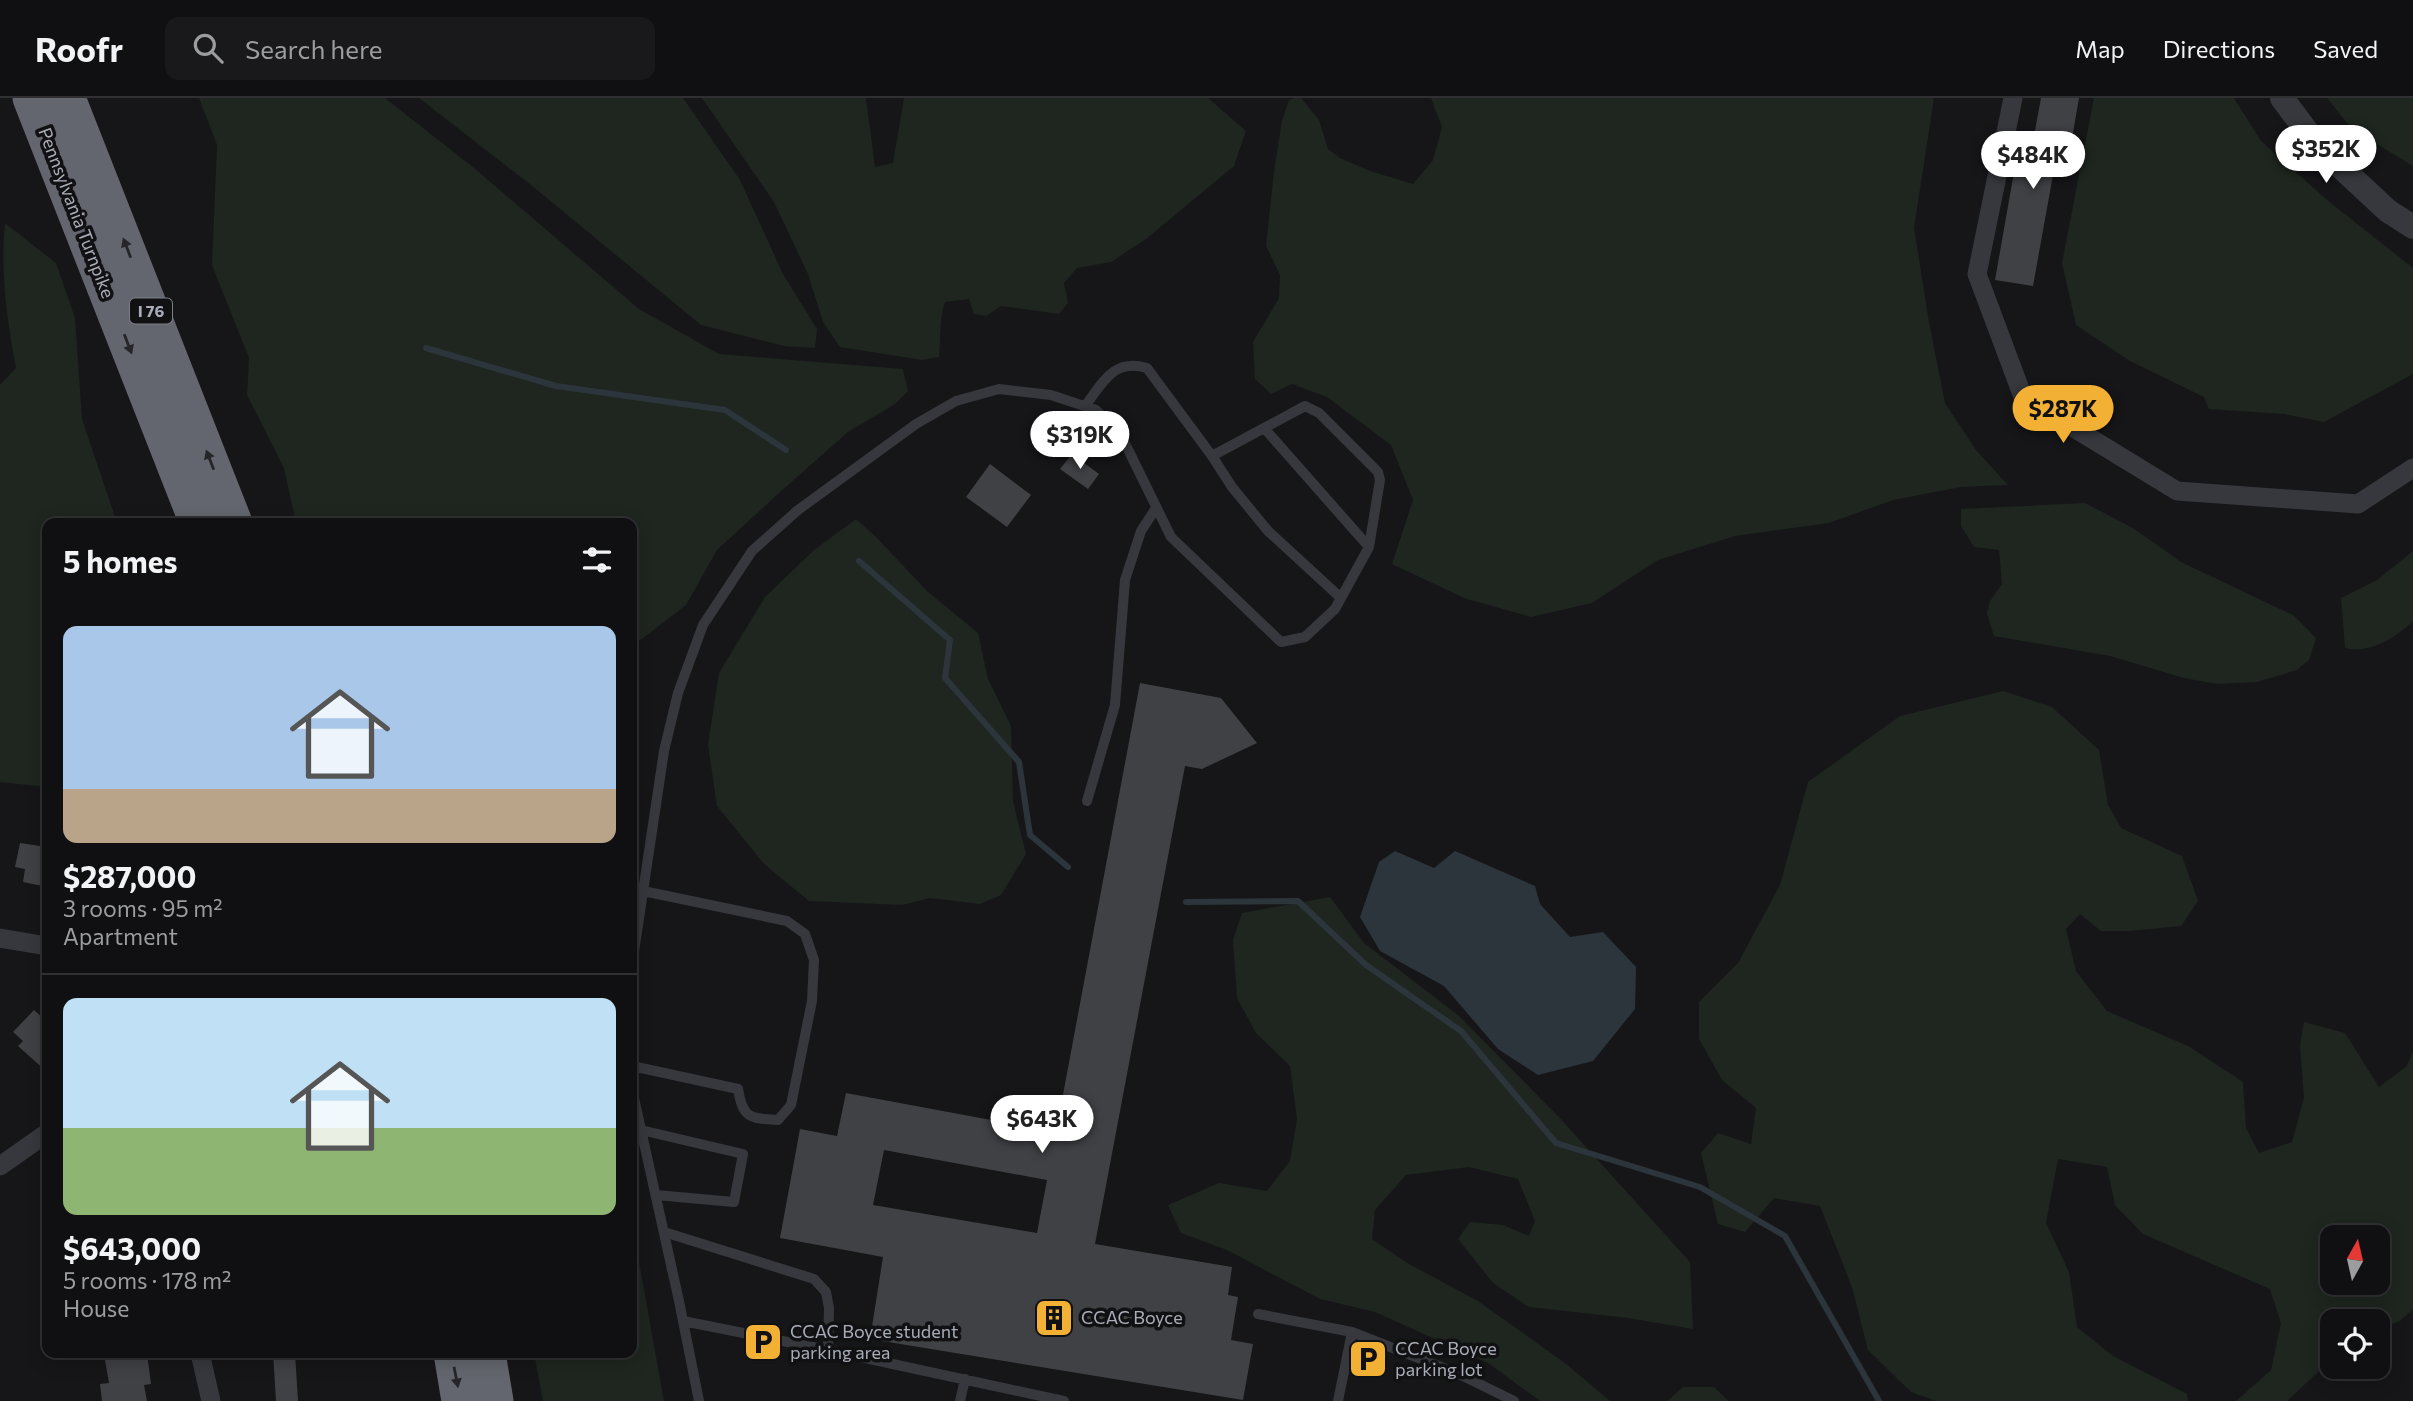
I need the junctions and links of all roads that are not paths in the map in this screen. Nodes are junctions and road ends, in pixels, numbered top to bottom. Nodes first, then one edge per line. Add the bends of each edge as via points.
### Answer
1 (31, 98) edge
2 (68, 98) edge
3 (2013, 98) edge
4 (2282, 98) edge
5 (2413, 227) edge
6 (1085, 406) junction
7 (1264, 428) junction
8 (1212, 456) junction
9 (2413, 468) edge
10 (1156, 508) junction
11 (196, 518) edge
12 (232, 518) edge
13 (1369, 547) junction
14 (1341, 598) junction
15 (1087, 801) dead end
16 (643, 891) junction
17 (637, 931) edge
18 (0, 938) edge
19 (42, 945) edge
20 (637, 1067) edge
21 (637, 1112) edge
22 (641, 1130) junction
23 (42, 1137) edge
24 (0, 1166) edge
25 (656, 1195) junction
26 (664, 1232) junction
27 (1258, 1314) dead end
28 (683, 1321) junction
29 (1352, 1332) junction
30 (828, 1350) junction
31 (201, 1358) edge
32 (453, 1358) edge
33 (488, 1358) edge
34 (965, 1379) junction
35 (1044, 1399) edge
36 (211, 1401) edge
37 (460, 1401) edge
38 (495, 1401) edge
39 (699, 1401) edge
40 (960, 1401) edge
41 (1064, 1401) edge
42 (1338, 1401) edge
43 (1514, 1401) edge

1 -> 11 highway, Pennsylvania Turnpike / I 76
12 -> 2 highway, Pennsylvania Turnpike / I 76
3 - 9 street via 1978,274 2023,397 2177,491 2358,503
4 - 5 street via 2317,145 2388,211
6 - 8 lane via 1114,370 1135,364 1147,368
6 - 10 lane via 1096,410 1120,433
6 - 16 lane via 1051,395 999,389 956,401 916,424 798,510 752,551 703,625 678,693 664,751
7 - 8 lane
7 - 13 lane
7 - 13 lane via 1305,406 1320,413 1378,472
8 - 14 lane via 1268,531
10 - 14 lane via 1171,537 1281,642 1305,637
10 - 15 lane via 1141,531 1125,580 1115,705
13 - 14 lane
16 - 17 lane
16 - 20 lane via 787,921 805,934 814,960 812,1001 791,1105 778,1120 754,1119 741,1107 738,1089
18 - 19 street
21 - 22 lane
22 - 25 lane
22 - 25 lane via 743,1154 734,1202
23 - 24 street
25 - 26 lane
26 - 28 lane
26 - 30 lane via 814,1279 826,1292
27 - 29 lane
28 - 30 lane
28 - 39 lane
29 - 42 lane
29 - 43 lane
30 - 34 lane
31 - 36 street
32 -> 37 highway
33 - 38 highway
34 - 35 lane
34 - 40 lane
35 - 41 lane

